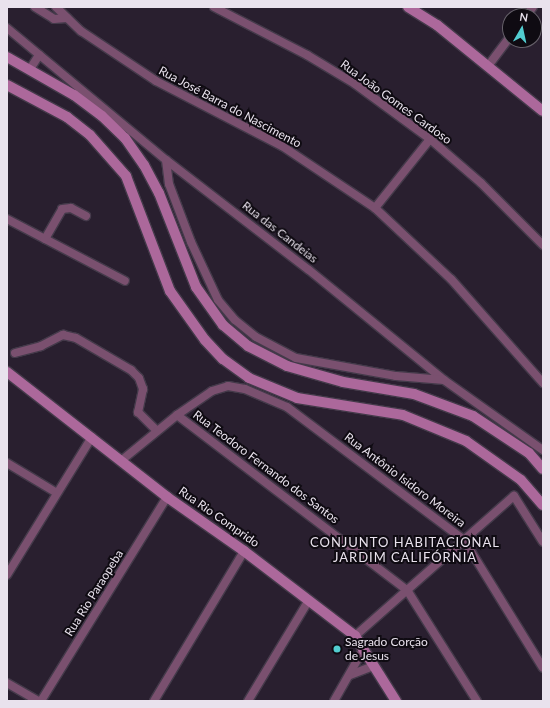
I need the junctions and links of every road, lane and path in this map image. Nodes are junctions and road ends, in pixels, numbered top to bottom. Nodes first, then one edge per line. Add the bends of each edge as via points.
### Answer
1 (34, 7) edge
2 (56, 7) edge
3 (214, 7) edge
4 (408, 7) edge
5 (67, 18) junction
6 (7, 28) edge
7 (502, 48) edge
8 (40, 54) junction
9 (7, 58) edge
10 (488, 66) junction
11 (30, 69) junction
12 (7, 85) edge
13 (543, 111) edge
14 (430, 139) junction
15 (166, 160) junction
16 (375, 208) junction
17 (86, 216) dead end
18 (7, 219) edge
19 (44, 239) junction
20 (543, 245) edge
21 (125, 281) dead end
22 (15, 353) dead end
23 (7, 372) edge
24 (444, 380) junction
25 (543, 383) edge
26 (177, 415) junction
27 (156, 430) junction
28 (92, 437) junction
29 (543, 450) edge
30 (122, 460) junction
31 (7, 463) edge
32 (543, 469) edge
33 (57, 493) junction
34 (167, 497) junction
35 (543, 505) edge
36 (464, 540) junction
37 (543, 542) edge
38 (244, 551) junction
39 (7, 574) edge
40 (407, 590) junction
41 (309, 600) junction
42 (356, 636) junction
43 (363, 650) junction
44 (373, 666) junction
45 (543, 668) edge
46 (350, 675) junction
47 (7, 683) edge
48 (38, 701) edge
49 (41, 701) edge
50 (154, 701) edge
51 (248, 701) edge
52 (334, 701) edge
53 (396, 701) edge
54 (477, 701) edge

1 - 5 street via 54,19
2 - 5 street, Rua José Barra do Nascimento
3 - 14 street, Rua João Gomes Cardoso via 307,55 355,84
4 - 10 street via 437,25
5 - 16 street, Rua José Barra do Nascimento via 81,31 156,81 282,146
6 - 8 street, Rua das Candeias
7 - 10 street
8 - 11 street
8 - 15 street, Rua das Candeias
9 - 11 street
10 - 13 street
11 - 32 street via 102,116 125,138 159,193 196,287 223,324 248,346 287,366 343,382 414,394 473,416 529,453
12 - 35 street via 67,117 90,135 126,176 170,292 205,340 223,359 249,378 297,398 403,415 466,440 521,480
14 - 16 street
14 - 20 street, Rua João Gomes Cardoso via 481,183
15 - 24 street, Rua das Candeias via 309,270
15 - 24 street via 169,184 191,242 218,300 235,320 256,337 296,358 396,376
16 - 25 street, Rua José Barra do Nascimento via 451,279
17 - 19 street via 71,208 62,209
18 - 19 street
19 - 21 street
22 - 27 street via 41,346 63,335 76,338 131,370 140,378 143,389 138,412
23 - 28 street, Rua Rio Comprido
24 - 29 street, Rua das Candeias
26 - 27 street, Rua Antônio Isidoro Moreira
26 - 36 street, Rua Antônio Isidoro Moreira via 212,392 228,386 245,389 287,407
26 - 40 street, Rua Teodoro Fernando dos Santos
27 - 30 street, Rua Antônio Isidoro Moreira
28 - 30 street, Rua Rio Comprido
28 - 33 street
30 - 34 street, Rua Rio Comprido
31 - 33 street
33 - 39 street
34 - 38 street, Rua Rio Comprido
34 - 49 street, Rua Rio Paraopeba
36 - 37 street via 514,496
36 - 40 street
36 - 45 street, Rua Antônio Isidoro Moreira
38 - 41 street, Rua Rio Comprido
38 - 50 street
40 - 42 street
40 - 54 street, Rua Teodoro Fernando dos Santos
41 - 42 street, Rua Rio Comprido
41 - 51 street
42 - 43 street, Rua Rio Comprido
43 - 44 street, Rua Rio Comprido
43 - 46 street
44 - 46 street
44 - 53 street, Rua Rio Comprido
46 - 52 street
47 - 48 street

